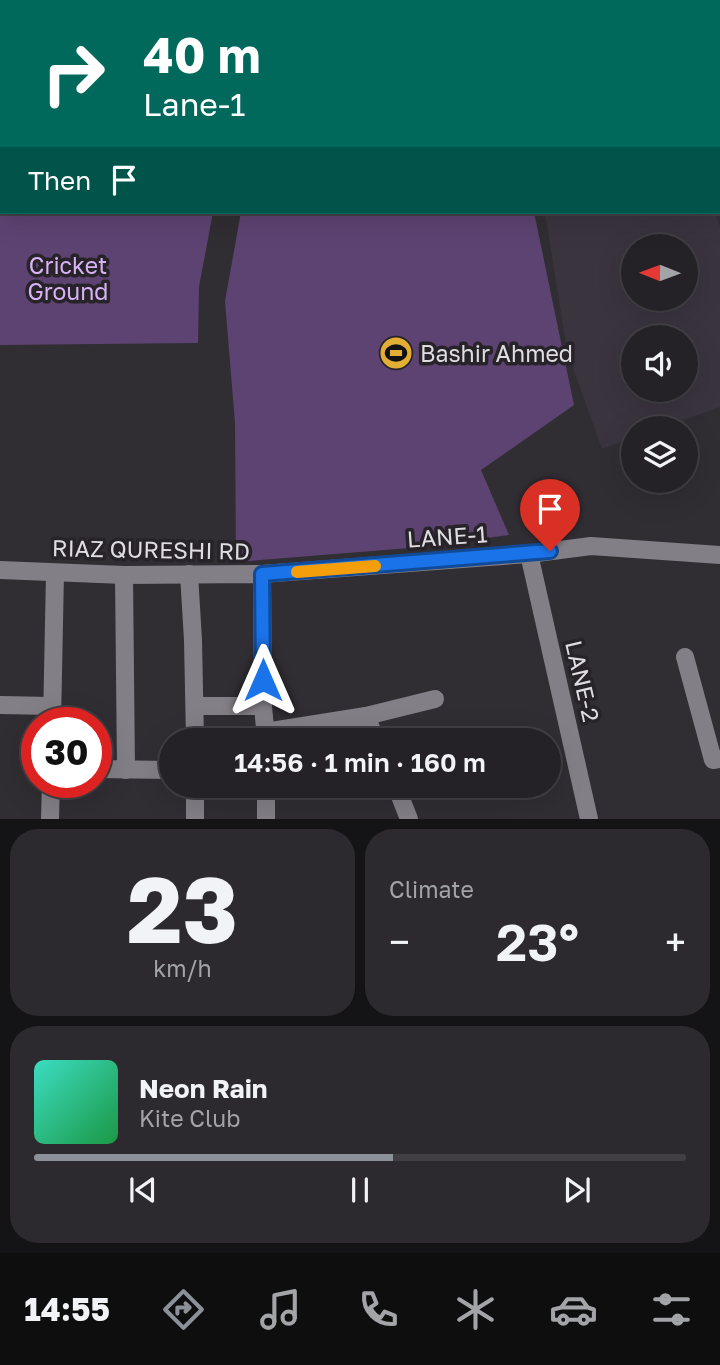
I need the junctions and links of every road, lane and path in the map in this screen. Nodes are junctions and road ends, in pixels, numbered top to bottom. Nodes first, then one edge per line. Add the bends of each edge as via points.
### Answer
1 (529, 554) junction
2 (720, 555) edge
3 (0, 570) edge
4 (55, 573) junction
5 (189, 574) junction
6 (262, 574) junction
7 (124, 575) junction
8 (685, 657) dead end
9 (435, 699) dead end
10 (0, 705) edge
11 (195, 705) junction
12 (263, 706) junction
13 (52, 707) edge
14 (21, 709) edge
15 (366, 716) junction
16 (195, 728) edge
17 (264, 728) edge
18 (305, 728) edge
19 (371, 728) edge
20 (720, 759) edge
21 (112, 770) edge
22 (126, 770) junction
23 (159, 770) edge
24 (51, 798) edge
25 (195, 798) edge
26 (266, 798) edge
27 (401, 798) edge
28 (410, 818) edge
29 (50, 819) edge
30 (195, 819) edge
31 (266, 819) edge
32 (589, 819) edge

1 - 2 street, LANE-1 via 590,546
1 - 6 street, LANE-1
1 - 32 street, LANE-2
3 - 4 street, RIAZ QURESHI RD
4 - 7 street, RIAZ QURESHI RD
4 - 13 street
5 - 6 street, RIAZ QURESHI RD
5 - 7 street, RIAZ QURESHI RD
5 - 11 street
6 - 12 street, RIAZ QURESHI RD
7 - 22 street
8 - 20 street via 713,761
9 - 15 street
10 - 14 street
11 - 12 street
11 - 16 street
12 - 17 street, RIAZ QURESHI RD
15 - 18 street
15 - 19 street
21 - 22 street
22 - 23 street
24 - 29 street
25 - 30 street
26 - 31 street
27 - 28 street

